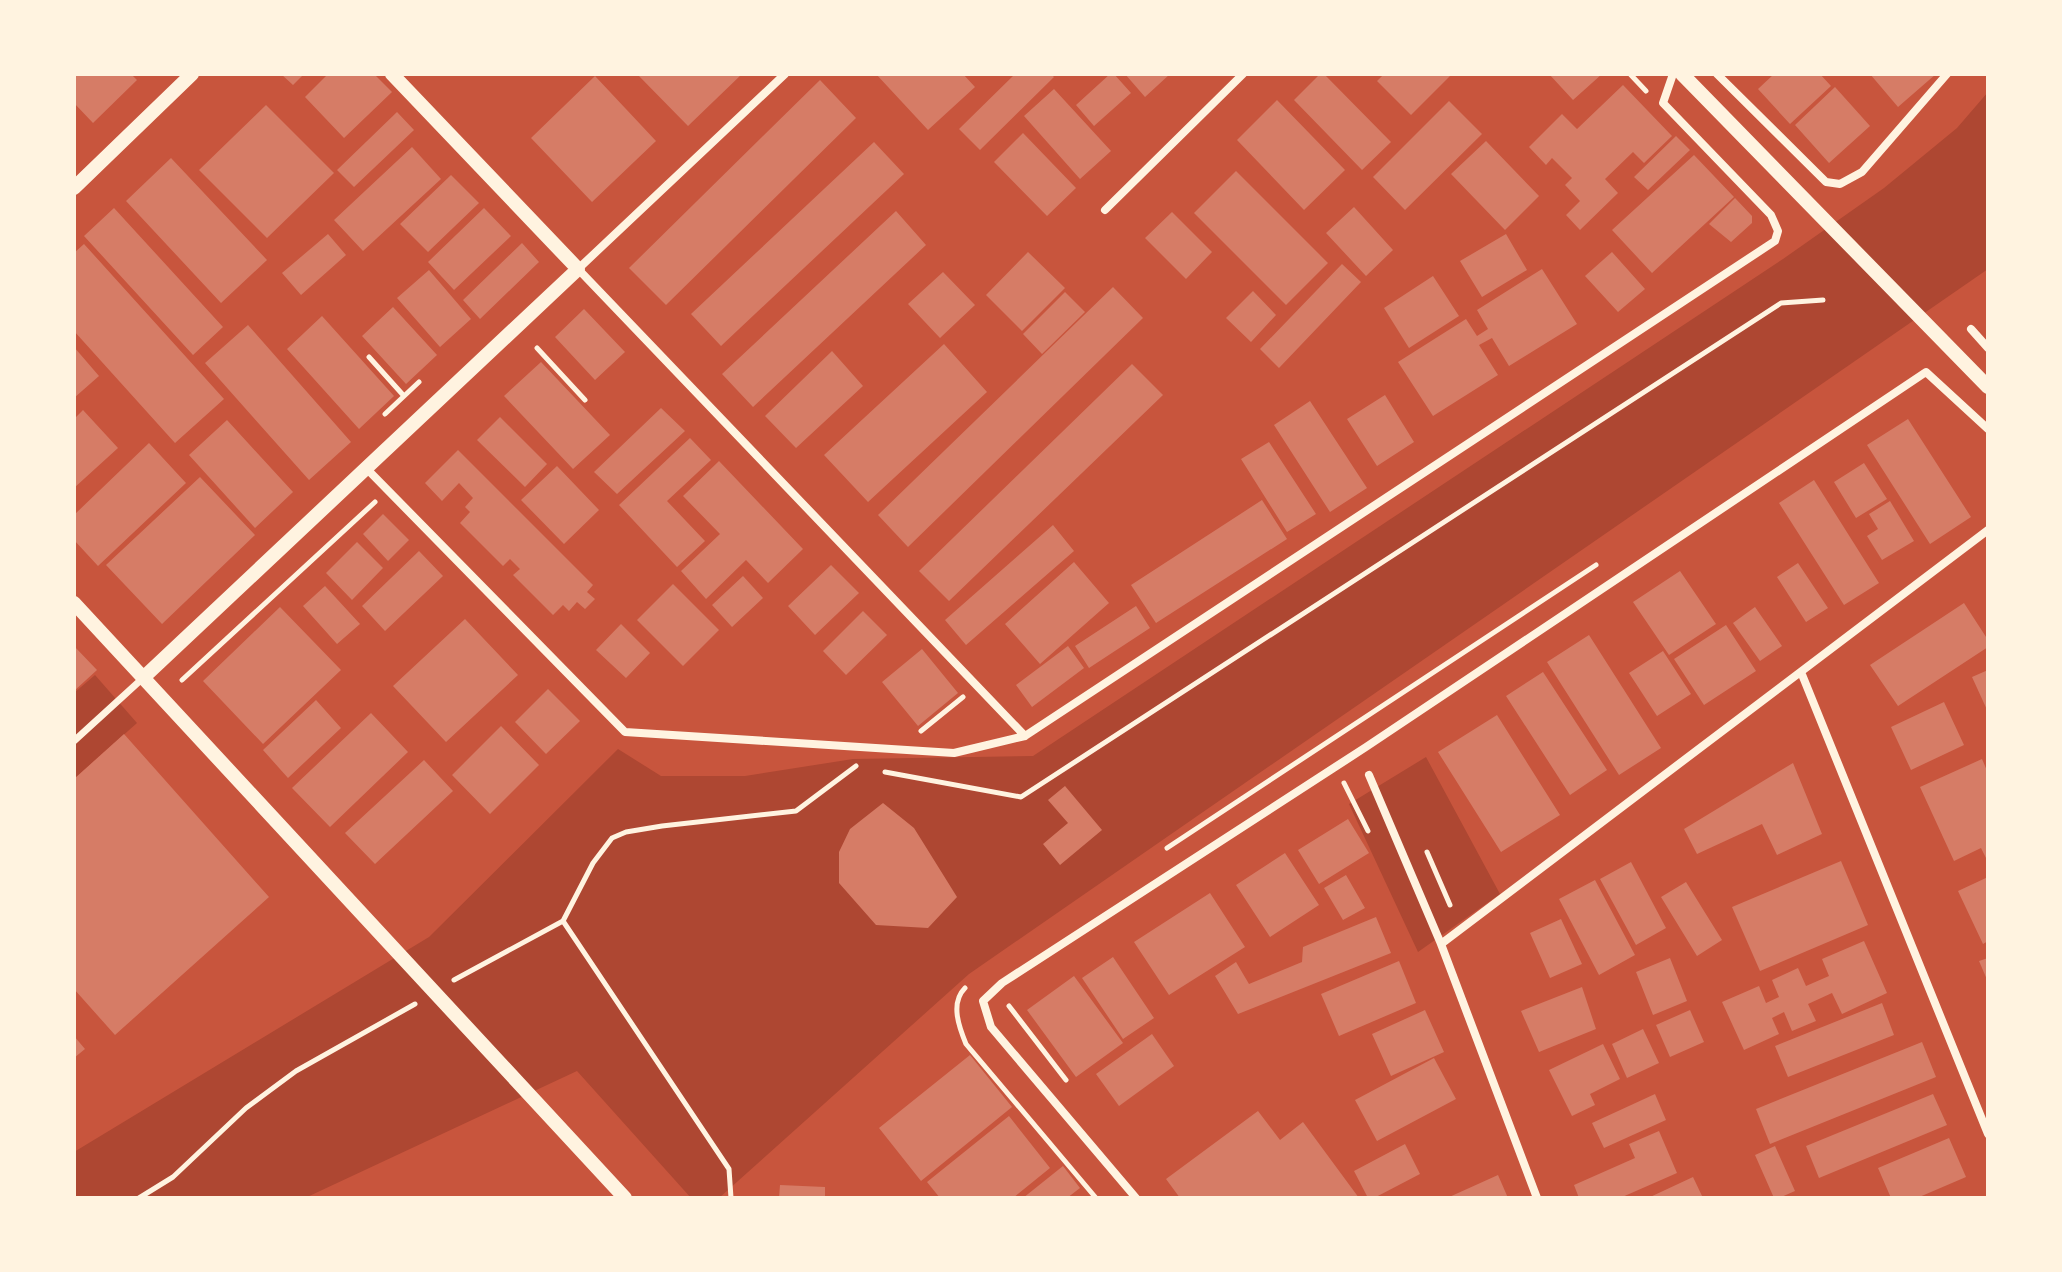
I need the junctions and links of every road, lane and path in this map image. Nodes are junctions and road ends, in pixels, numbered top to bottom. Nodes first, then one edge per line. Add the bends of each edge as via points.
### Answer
1 (192, 74) edge
2 (392, 74) edge
3 (785, 74) edge
4 (1243, 74) edge
5 (1630, 74) edge
6 (1673, 74) edge
7 (1682, 74) edge
8 (1717, 74) edge
9 (1947, 74) edge
10 (1651, 96) dead end
11 (74, 188) edge
12 (1105, 210) dead end
13 (578, 269) junction
14 (1823, 300) dead end
15 (1971, 329) dead end
16 (537, 348) dead end
17 (1988, 348) edge
18 (369, 357) dead end
19 (1988, 387) edge
20 (404, 396) dead end
21 (585, 400) dead end
22 (1988, 429) edge
23 (366, 468) junction
24 (377, 500) dead end
25 (1988, 530) edge
26 (74, 603) edge
27 (1801, 672) junction
28 (143, 678) junction
29 (182, 680) dead end
30 (964, 697) dead end
31 (936, 719) dead end
32 (1025, 736) junction
33 (74, 741) edge
34 (1369, 775) dead end
35 (1344, 782) dead end
36 (1350, 793) dead end
37 (563, 921) junction
38 (1441, 944) junction
39 (451, 981) dead end
40 (427, 996) dead end
41 (1988, 1134) edge
42 (139, 1198) edge
43 (625, 1198) edge
44 (731, 1198) edge
45 (1136, 1198) edge
46 (1537, 1198) edge

1 - 11 street
2 - 13 street
3 - 13 street
4 - 12 street
5 - 10 path
6 - 32 street via 1663,103 1771,215 1778,231 1775,241
7 - 19 street
8 - 9 street via 1826,182 1840,184 1862,172
13 - 23 street
13 - 32 street
14 - 37 path via 1781,303 1021,797 856,766 796,811 662,826 612,838
15 - 17 street
16 - 21 path
18 - 20 path
22 - 45 street via 1926,372 1002,983 983,1001 991,1027
23 - 28 street
23 - 32 street via 625,732 954,753
24 - 29 path
25 - 27 street
26 - 28 street
27 - 38 street
27 - 41 street
28 - 33 street
28 - 43 street
30 - 31 path
34 - 38 street
35 - 36 path
37 - 39 path
37 - 44 path via 729,1169
38 - 46 street
40 - 42 path via 296,1071 246,1108 173,1177

